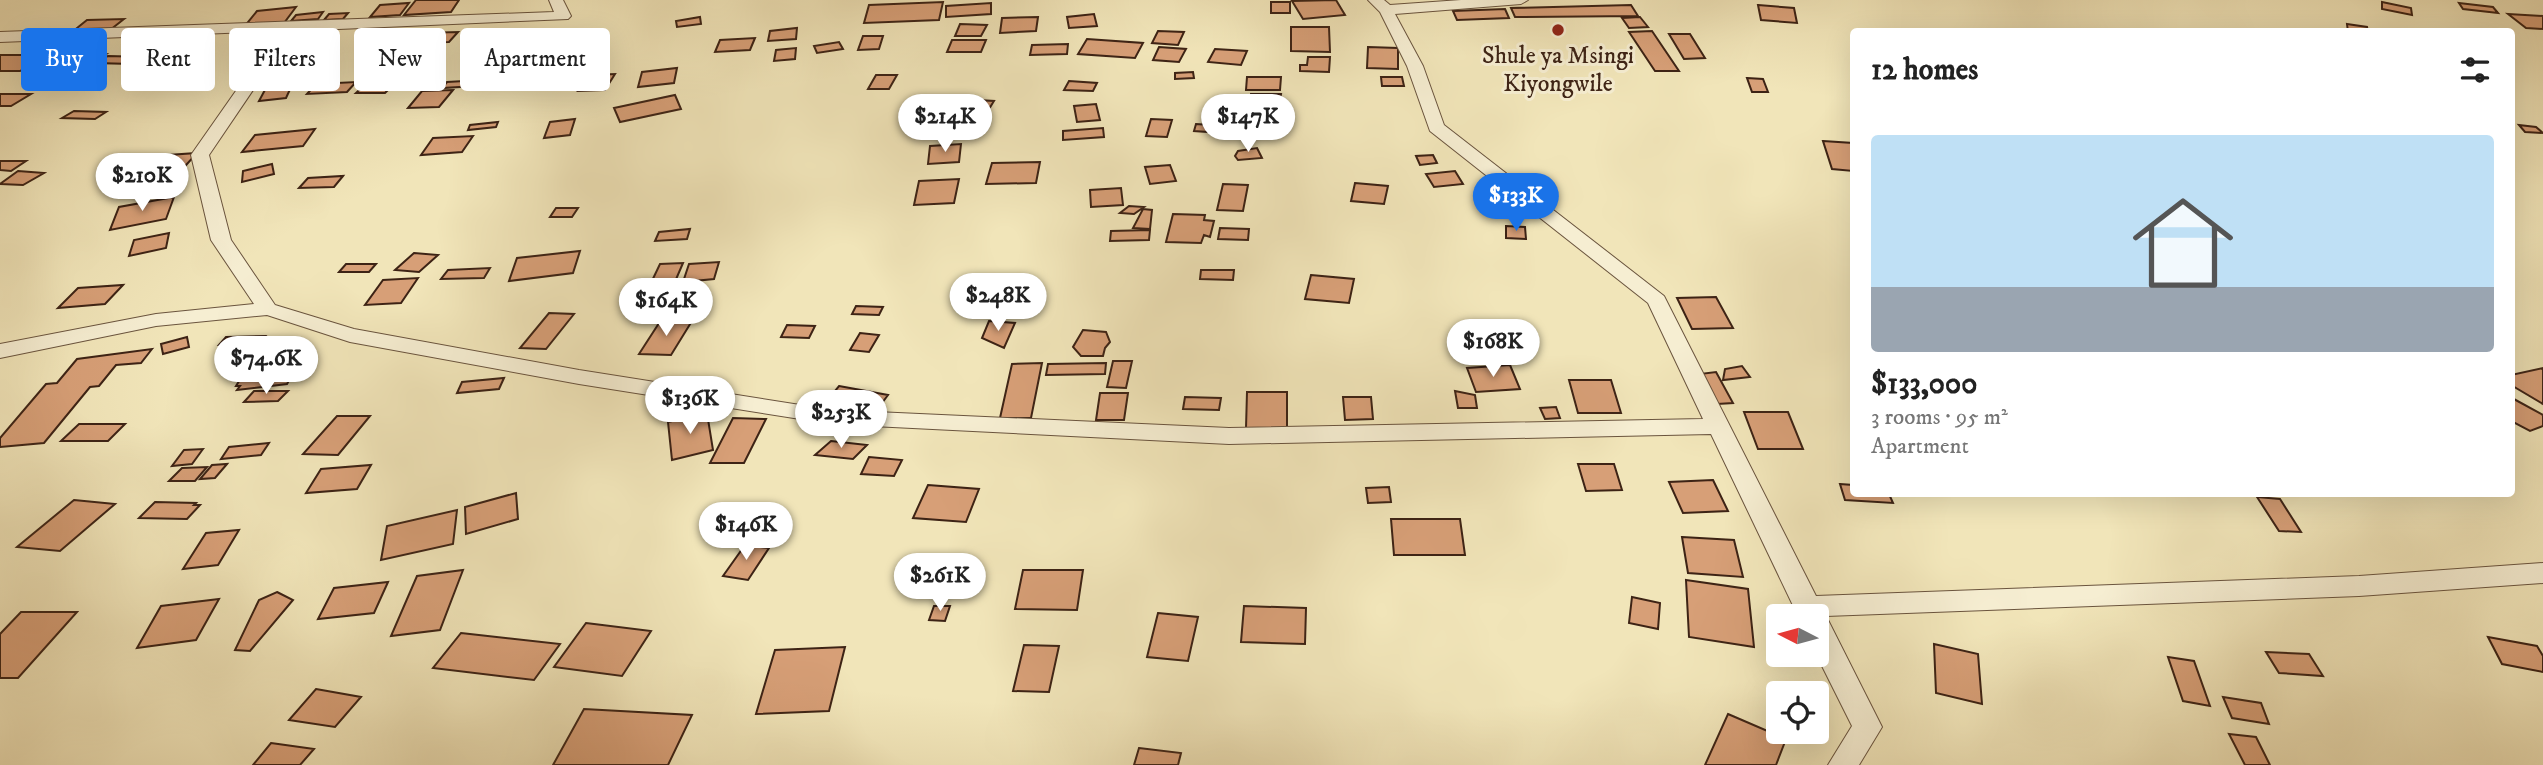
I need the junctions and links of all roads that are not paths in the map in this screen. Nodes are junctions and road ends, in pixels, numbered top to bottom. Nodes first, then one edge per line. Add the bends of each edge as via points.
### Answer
1 (556, 0) edge
2 (1521, 0) edge
3 (1380, 5) edge
4 (289, 26) junction
5 (0, 37) edge
6 (268, 309) junction
7 (0, 351) edge
8 (1719, 426) junction
9 (2543, 573) edge
10 (1806, 604) edge
11 (1829, 615) edge
12 (1829, 650) edge
13 (1843, 765) edge

1 - 4 street via 563,16
2 - 3 street
3 - 8 street via 1415,66 1436,127 1657,300
4 - 5 street
4 - 6 street via 200,155 221,240
6 - 7 street via 156,320
6 - 8 street via 350,335 832,417 1229,436
8 - 10 street
9 - 11 street
12 - 13 street via 1867,727

